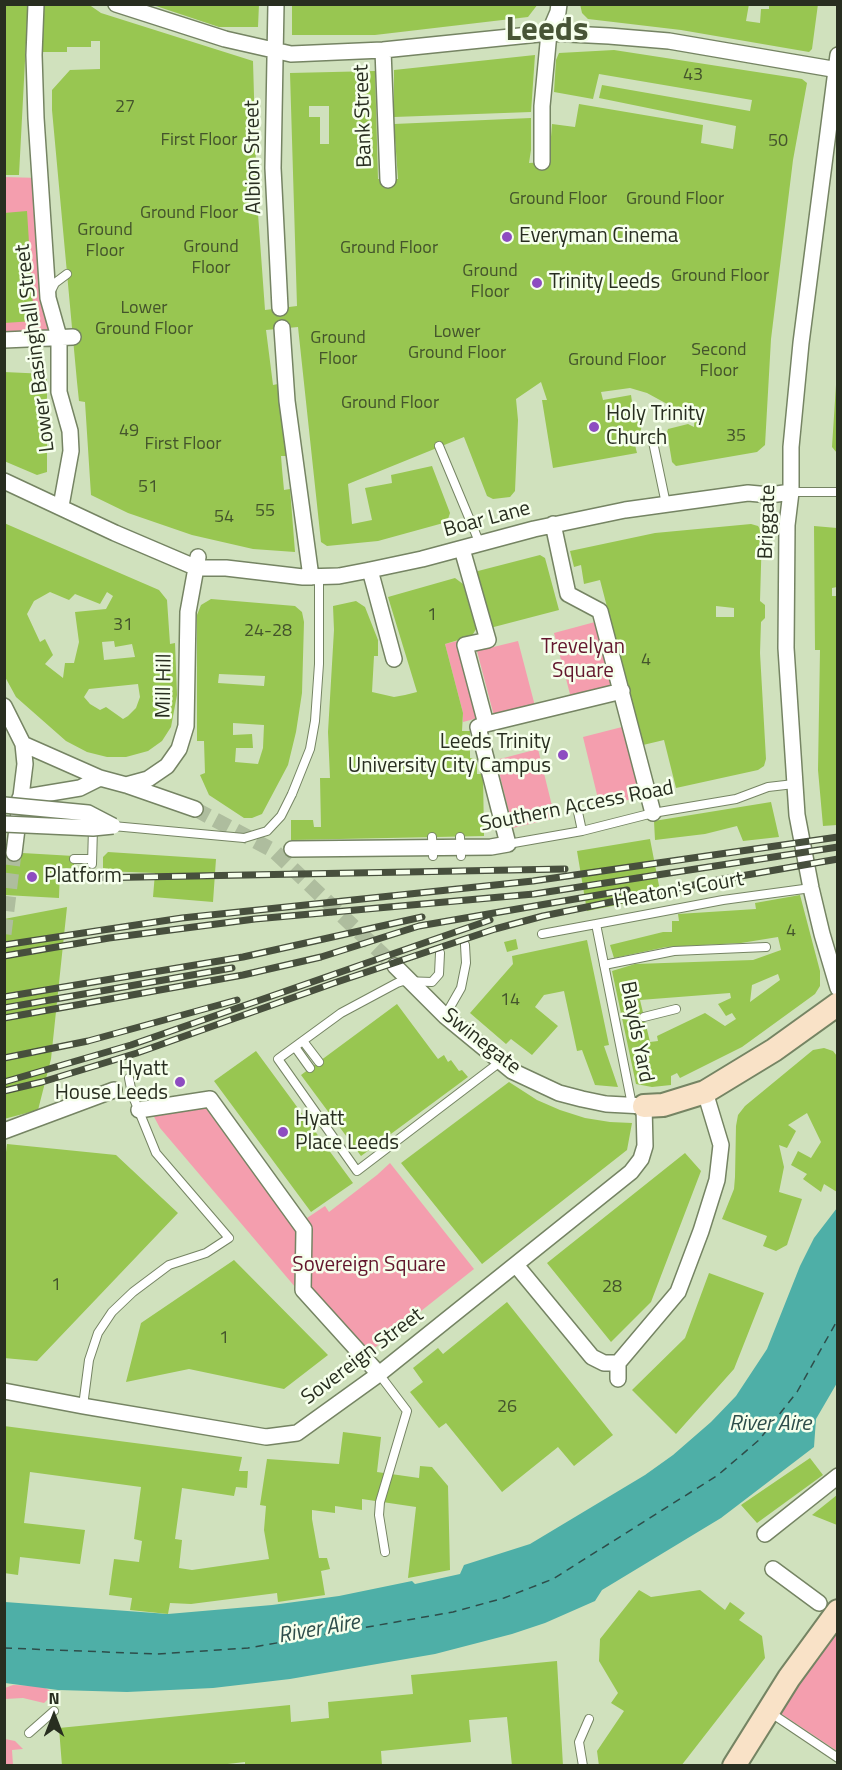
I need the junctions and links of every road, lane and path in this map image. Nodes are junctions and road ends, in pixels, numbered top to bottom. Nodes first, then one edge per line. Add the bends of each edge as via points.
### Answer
1 (36, 4) edge
2 (116, 4) edge
3 (276, 4) edge
4 (559, 4) edge
5 (549, 33) junction
6 (382, 50) junction
7 (274, 52) junction
8 (837, 65) edge
9 (542, 162) dead end
10 (388, 180) dead end
11 (67, 274) dead end
12 (48, 298) junction
13 (280, 308) dead end
14 (282, 328) dead end
15 (66, 337) junction
16 (4, 340) edge
17 (653, 442) dead end
18 (439, 446) dead end
19 (4, 481) edge
20 (791, 492) junction
21 (837, 492) edge
22 (666, 504) junction
23 (61, 506) junction
24 (553, 524) junction
25 (480, 544) junction
26 (462, 549) junction
27 (197, 562) junction
28 (370, 570) junction
29 (315, 577) junction
30 (394, 659) dead end
31 (622, 692) junction
32 (4, 706) edge
33 (486, 724) junction
34 (23, 744) junction
35 (100, 778) junction
36 (794, 784) junction
37 (126, 785) junction
38 (20, 798) junction
39 (4, 805) edge
40 (195, 809) tunnel mouth
41 (578, 812) dead end
42 (653, 813) junction
43 (4, 824) edge
44 (112, 826) junction
45 (93, 828) junction
46 (582, 831) junction
47 (508, 844) junction
48 (292, 849) dead end
49 (14, 853) tunnel mouth
50 (74, 859) dead end
51 (811, 888) junction
52 (596, 924) junction
53 (542, 934) dead end
54 (465, 945) dead end
55 (766, 947) dead end
56 (440, 952) dead end
57 (604, 965) junction
58 (400, 975) junction
59 (837, 988) edge
60 (837, 1004) edge
61 (675, 1009) dead end
62 (445, 1016) junction
63 (644, 1017) dead end
64 (303, 1041) junction
65 (295, 1047) junction
66 (319, 1062) dead end
67 (500, 1062) junction
68 (310, 1068) dead end
69 (129, 1078) dead end
70 (114, 1090) dead end
71 (705, 1092) junction
72 (638, 1106) junction
73 (139, 1110) junction
74 (4, 1131) edge
75 (516, 1264) junction
76 (618, 1362) junction
77 (379, 1374) junction
78 (618, 1379) dead end
79 (4, 1391) edge
80 (82, 1406) junction
81 (837, 1476) edge
82 (765, 1534) dead end
83 (385, 1552) dead end
84 (773, 1569) dead end
85 (828, 1607) edge
86 (54, 1711) dead end
87 (769, 1712) junction
88 (589, 1719) dead end
89 (29, 1733) dead end
90 (837, 1758) edge
91 (583, 1766) edge
92 (734, 1766) edge

1 - 12 street, Lower Basinghall Street via 36,107
2 - 7 street
3 - 7 street, Albion Street
4 - 5 street
5 - 6 street
5 - 8 street via 669,41
5 - 9 street via 542,106
6 - 7 street
6 - 10 street, Bank Street
7 - 13 street, Albion Street via 273,168
8 - 20 street, Briggate via 801,343 791,447
11 - 12 lane via 55,283
12 - 15 street, Lower Basinghall Street
14 - 29 street via 287,402
15 - 16 street
15 - 23 street, Lower Basinghall Street via 59,392 70,431 71,451
17 - 22 lane
18 - 25 lane
19 - 23 street, Boar Lane
20 - 21 lane
20 - 22 street, Boar Lane
20 - 36 street, Briggate via 786,648
22 - 24 street, Boar Lane
23 - 27 street, Boar Lane via 124,537
24 - 25 street, Boar Lane
24 - 31 street via 568,594 600,611
25 - 26 street, Boar Lane
26 - 28 street, Boar Lane
26 - 33 street via 488,639 465,645
27 - 29 street, Boar Lane
27 - 37 street, Mill Hill via 188,612 186,726 179,749 167,766 148,779
28 - 29 street, Boar Lane
28 - 30 street
29 - 44 lane, bridge via 319,664 315,721 310,749 281,816 267,831 244,838
31 - 33 street
31 - 42 street
32 - 34 street
33 - 47 street via 478,727
34 - 35 street
34 - 38 street via 25,764
35 - 37 street
35 - 38 street via 80,788
36 - 42 lane, Southern Access Road via 768,787 736,799
36 - 51 street, Briggate
37 - 40 street
38 - 49 street
39 - 44 street, bridge via 88,813
41 - 46 lane
42 - 46 lane, Southern Access Road
43 - 45 street, bridge
44 - 45 street, bridge
45 - 50 lane via 92,861
46 - 47 lane, Southern Access Road
47 - 48 street, Southern Access Road
51 - 52 lane, Heaton's Court
51 - 59 street, Briggate
52 - 53 lane
52 - 57 lane, Heaton's Court
54 - 62 lane via 461,988
55 - 57 lane via 674,951
56 - 58 lane via 439,974 432,982
57 - 72 lane, Blayds Yard
58 - 62 street, Swinegate
58 - 64 lane
60 - 71 street, Swinegate via 774,1050
61 - 63 lane
62 - 67 street, Swinegate
64 - 65 lane
64 - 66 lane
65 - 67 lane via 278,1059 357,1170
65 - 68 lane
67 - 72 street, Swinegate via 559,1093 606,1104
69 - 73 lane
70 - 74 street
71 - 72 street, Swinegate via 663,1105
71 - 76 street via 722,1145 717,1180 701,1231 678,1292
72 - 75 street, Sovereign Street via 645,1146 631,1173
73 - 77 street via 210,1099 304,1229 303,1290
73 - 80 lane via 156,1153 229,1238 206,1253 169,1264 112,1312 98,1333 89,1360
75 - 76 street via 592,1357 604,1363
75 - 77 street, Sovereign Street
76 - 78 street
77 - 80 street, Sovereign Street via 297,1433 266,1437
77 - 83 lane via 407,1411 380,1502
79 - 80 street, Sovereign Street
81 - 82 street
84 - 85 street
85 - 87 street
86 - 89 lane
87 - 90 lane
87 - 92 street
88 - 91 lane via 579,1742

